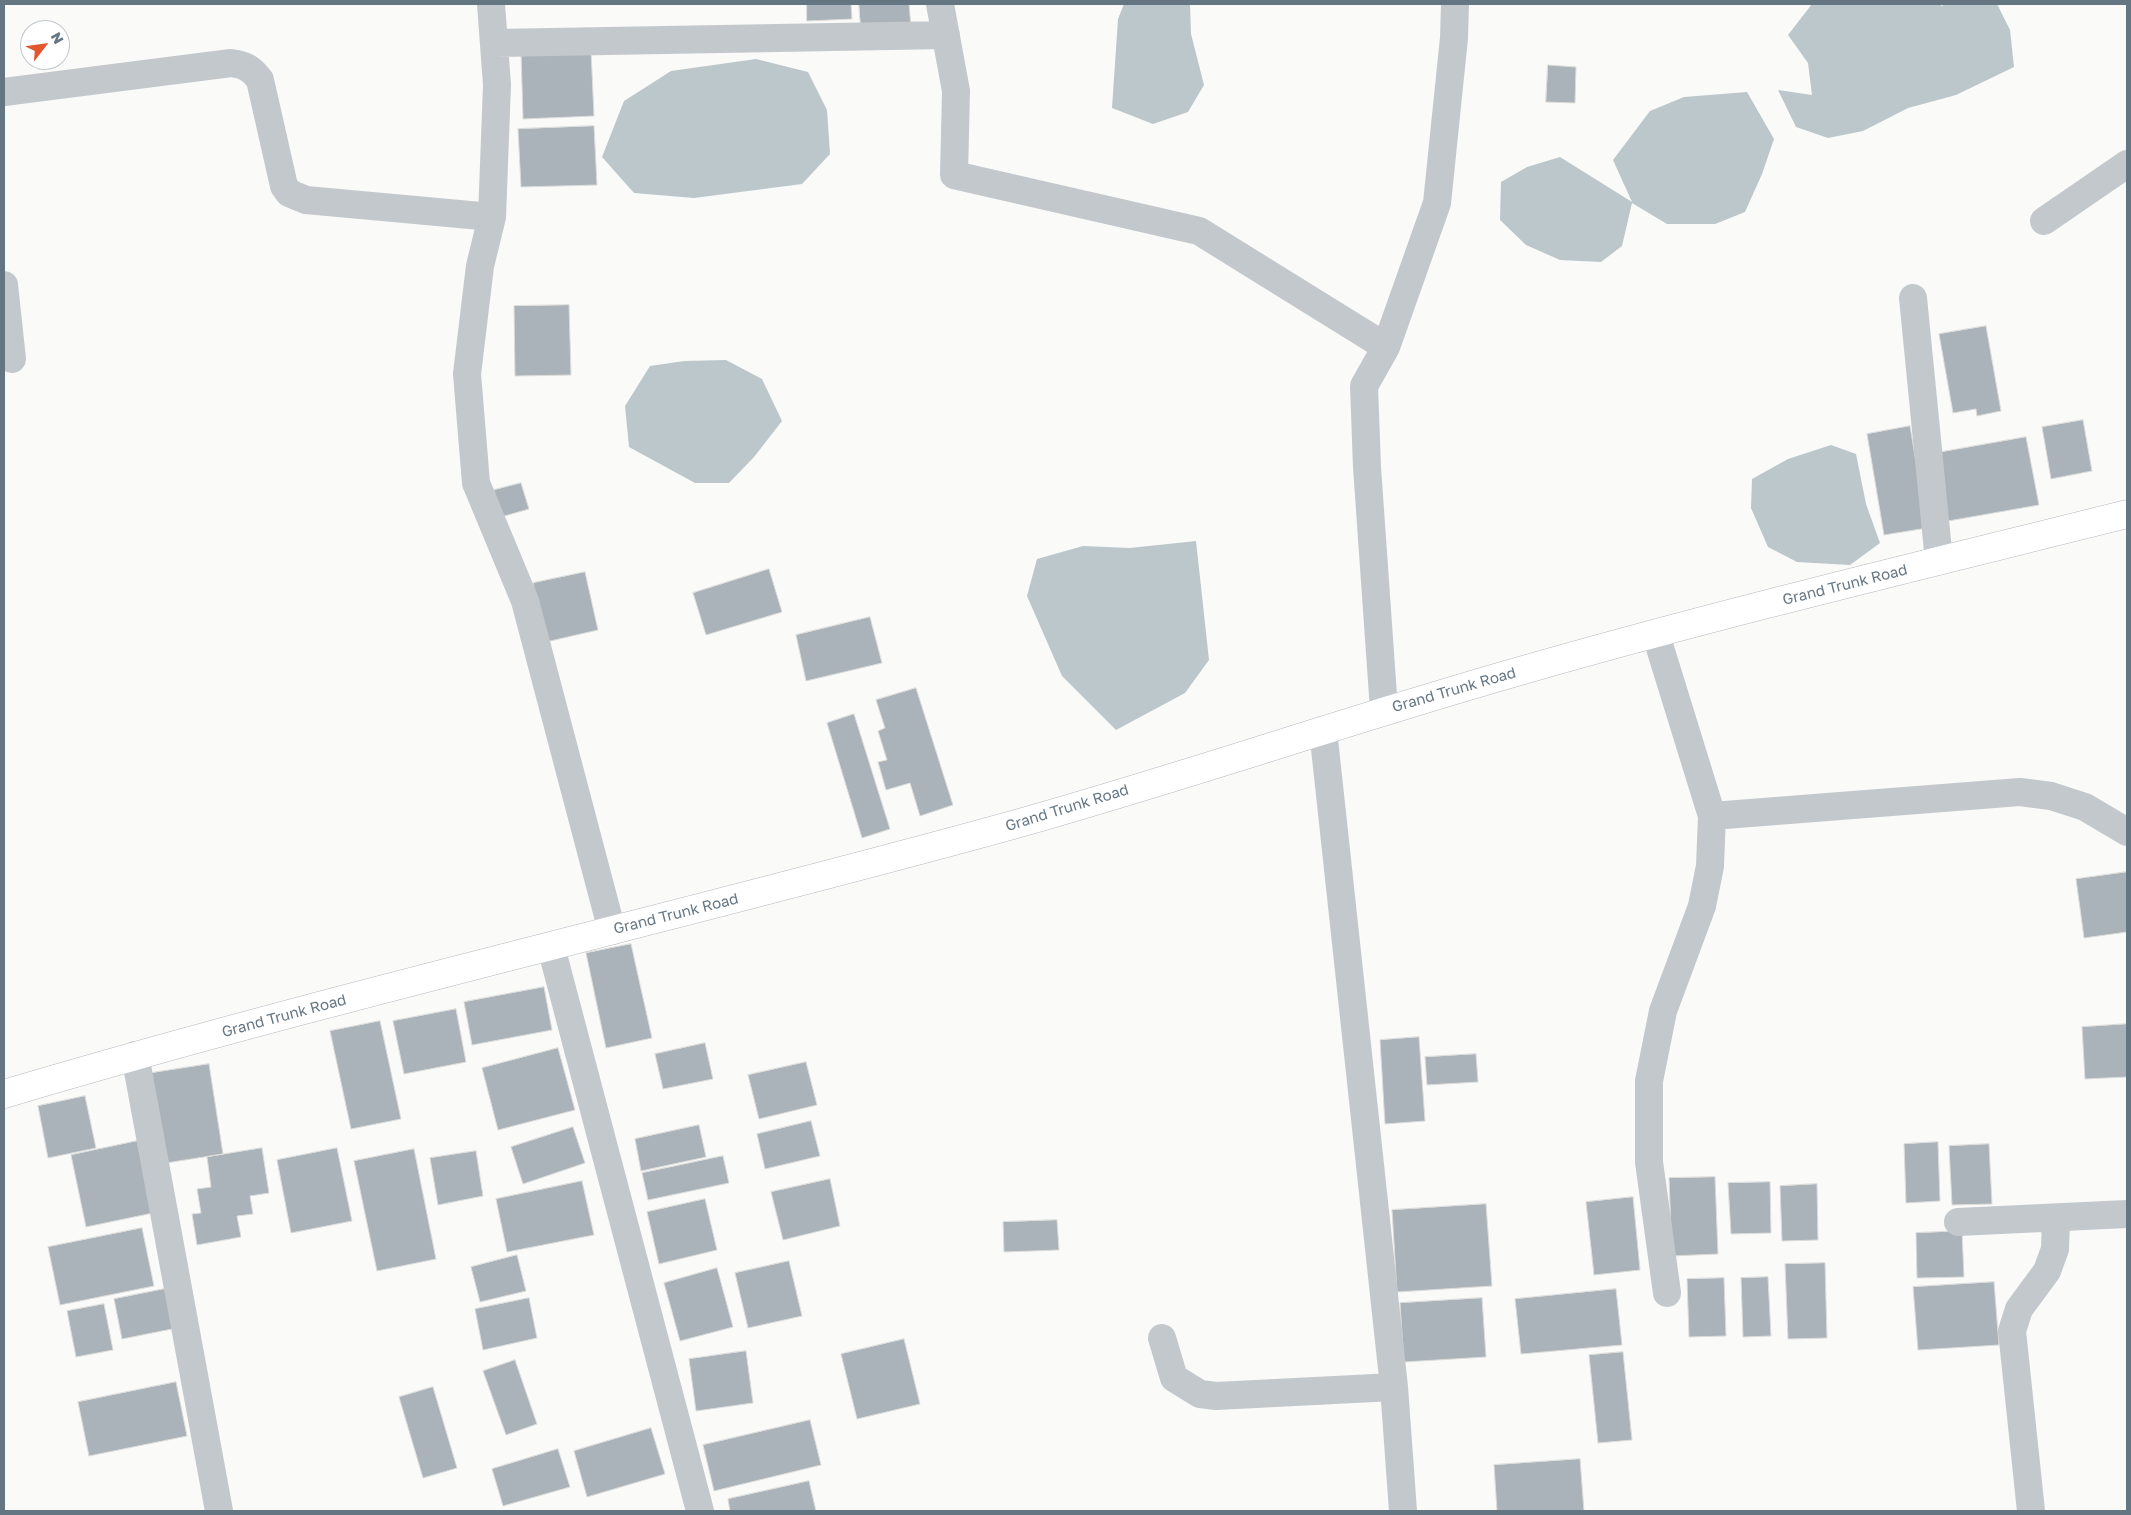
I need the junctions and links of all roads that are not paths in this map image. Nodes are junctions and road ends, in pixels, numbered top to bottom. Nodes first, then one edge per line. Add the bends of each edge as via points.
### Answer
1 (491, 4) edge
2 (940, 4) edge
3 (1455, 4) edge
4 (946, 36) junction
5 (495, 43) junction
6 (4, 92) edge
7 (2127, 164) edge
8 (492, 217) junction
9 (2044, 221) dead end
10 (4, 285) edge
11 (1913, 298) dead end
12 (1386, 347) junction
13 (12, 359) dead end
14 (2127, 514) edge
15 (1939, 562) junction
16 (1656, 635) junction
17 (1384, 710) junction
18 (1323, 730) junction
19 (1712, 816) junction
20 (2127, 832) edge
21 (612, 930) junction
22 (551, 947) junction
23 (135, 1055) junction
24 (4, 1094) edge
25 (2127, 1214) edge
26 (2056, 1218) junction
27 (1958, 1222) dead end
28 (1667, 1293) dead end
29 (1162, 1338) dead end
30 (1394, 1387) junction
31 (219, 1511) edge
32 (700, 1511) edge
33 (1403, 1511) edge
34 (2032, 1511) edge

1 - 5 street
2 - 4 street
3 - 12 street via 1436,203
4 - 5 street
4 - 12 street via 956,91 954,176 1199,231
5 - 8 street via 497,85
6 - 8 street via 244,64 260,80 284,186 295,197
7 - 9 street
8 - 21 street via 480,266 467,374 476,483 526,601
10 - 13 street
11 - 15 street
12 - 17 street via 1364,386
14 - 15 main road, Grand Trunk Road
15 - 16 main road, Grand Trunk Road
16 - 17 main road, Grand Trunk Road
16 - 19 street
17 - 18 main road, Grand Trunk Road
18 - 21 main road, Grand Trunk Road via 1039,818
18 - 30 street
19 - 20 street via 2020,792 2051,796 2085,807
19 - 28 street via 1710,866 1702,906 1663,1011 1649,1081 1649,1162
21 - 22 main road, Grand Trunk Road
22 - 23 main road, Grand Trunk Road
22 - 32 street
23 - 24 main road, Grand Trunk Road
23 - 31 street
25 - 26 street
26 - 27 street
26 - 34 street via 2055,1250 2047,1271 2018,1309 2012,1331
29 - 30 street via 1174,1378 1200,1394 1216,1396
30 - 33 street

